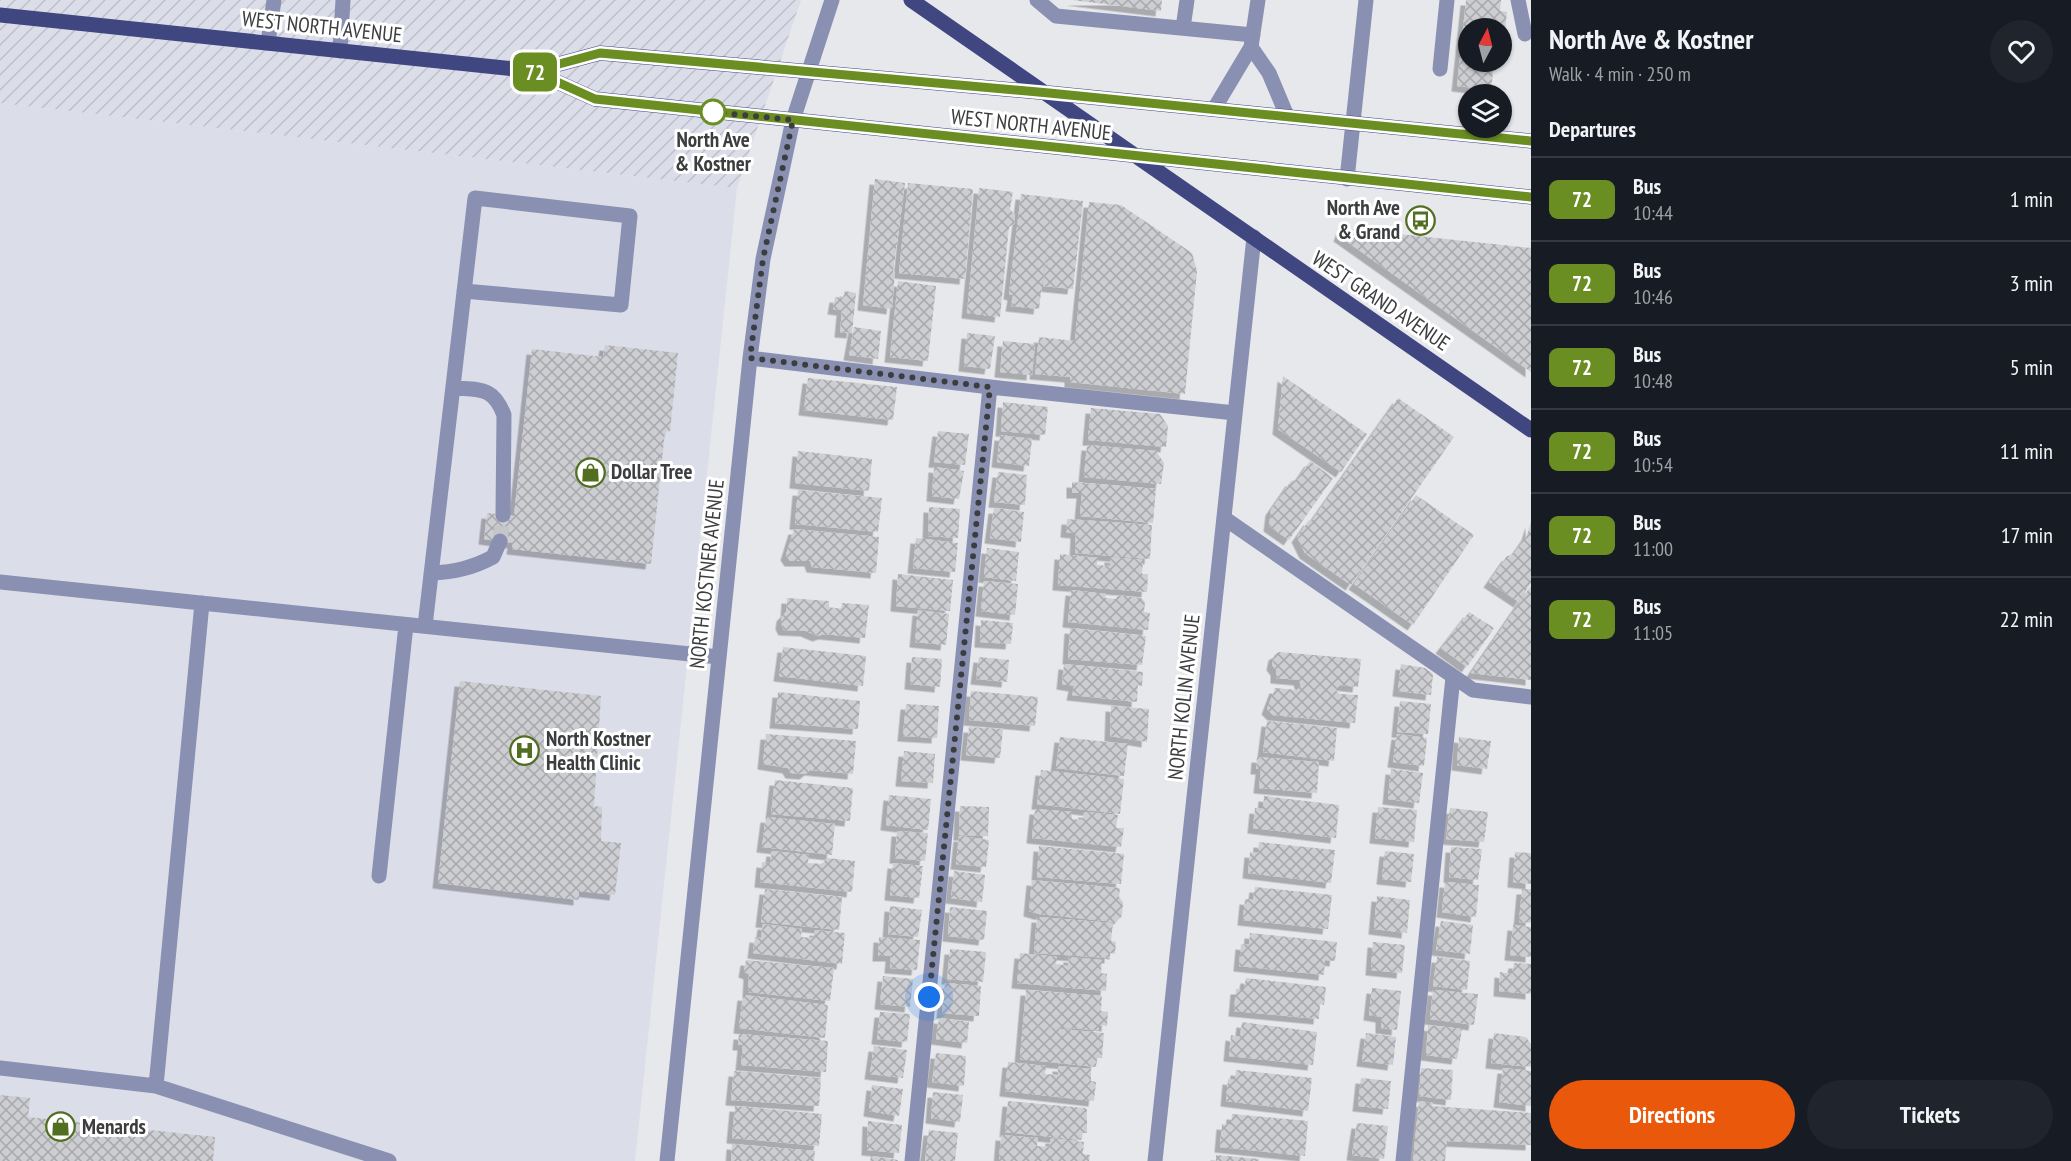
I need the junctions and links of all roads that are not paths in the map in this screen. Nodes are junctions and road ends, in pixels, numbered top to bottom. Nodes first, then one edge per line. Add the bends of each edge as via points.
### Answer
1 (274, 0) edge
2 (343, 0) edge
3 (832, 0) edge
4 (911, 0) edge
5 (1187, 0) edge
6 (1258, 0) edge
7 (1366, 0) edge
8 (1448, 0) edge
9 (1518, 0) edge
10 (1040, 1) edge
11 (0, 15) edge
12 (1183, 28) junction
13 (1525, 34) dead end
14 (1252, 41) junction
15 (268, 43) junction
16 (340, 51) junction
17 (1440, 69) dead end
18 (533, 71) junction
19 (807, 73) junction
20 (1049, 93) junction
21 (1214, 109) junction
22 (1287, 116) junction
23 (793, 120) junction
24 (1353, 122) junction
25 (1531, 141) edge
26 (1141, 159) junction
27 (1347, 178) junction
28 (1531, 198) edge
29 (1254, 237) junction
30 (464, 291) junction
31 (750, 358) junction
32 (990, 387) junction
33 (453, 388) junction
34 (1235, 413) junction
35 (1531, 430) edge
36 (503, 515) tunnel mouth
37 (1224, 518) junction
38 (500, 541) tunnel mouth
39 (431, 573) junction
40 (0, 582) edge
41 (202, 603) junction
42 (406, 625) junction
43 (425, 626) junction
44 (719, 657) junction
45 (1453, 677) junction
46 (1531, 697) edge
47 (379, 876) dead end
48 (0, 1068) edge
49 (156, 1086) junction
50 (389, 1161) edge
51 (667, 1161) edge
52 (912, 1161) edge
53 (1155, 1161) edge
54 (1403, 1161) edge

1 - 15 street
2 - 16 street
3 - 19 street, NORTH KOSTNER AVENUE
4 - 20 main road, WEST GRAND AVENUE
5 - 12 street
6 - 14 street
7 - 24 street
8 - 17 street
9 - 13 street
10 - 12 street via 1056,16
11 - 15 main road, WEST NORTH AVENUE
12 - 14 street
14 - 21 street
14 - 22 street
15 - 16 main road, WEST NORTH AVENUE
16 - 18 main road, WEST NORTH AVENUE
18 - 19 main road, WEST NORTH AVENUE via 600,53
18 - 23 main road, WEST NORTH AVENUE via 595,99
19 - 20 main road, WEST NORTH AVENUE
19 - 23 street, NORTH KOSTNER AVENUE
20 - 21 main road, WEST NORTH AVENUE
20 - 26 main road, WEST GRAND AVENUE
21 - 22 main road, WEST NORTH AVENUE
22 - 24 main road, WEST NORTH AVENUE
23 - 26 main road, WEST NORTH AVENUE
23 - 31 street, NORTH KOSTNER AVENUE via 763,259
24 - 25 main road, WEST NORTH AVENUE
24 - 27 street
26 - 27 main road, WEST NORTH AVENUE
26 - 29 main road, WEST GRAND AVENUE
27 - 28 main road, WEST NORTH AVENUE
29 - 34 street, NORTH KOLIN AVENUE
29 - 35 main road, WEST GRAND AVENUE
30 - 30 street via 475,198 630,216 621,305
30 - 33 street
31 - 32 street
31 - 44 street, NORTH KOSTNER AVENUE
32 - 34 street
32 - 52 street
33 - 36 street via 486,390 499,400 504,414
33 - 39 street
34 - 37 street, NORTH KOLIN AVENUE
37 - 45 street
37 - 53 street, NORTH KOLIN AVENUE
38 - 39 street via 493,557 475,566
39 - 43 street
40 - 41 street
41 - 42 street
41 - 49 street
42 - 43 street
42 - 47 street
43 - 44 street
44 - 51 street, NORTH KOSTNER AVENUE
45 - 46 street via 1473,690
45 - 54 street
48 - 49 street
49 - 50 street

